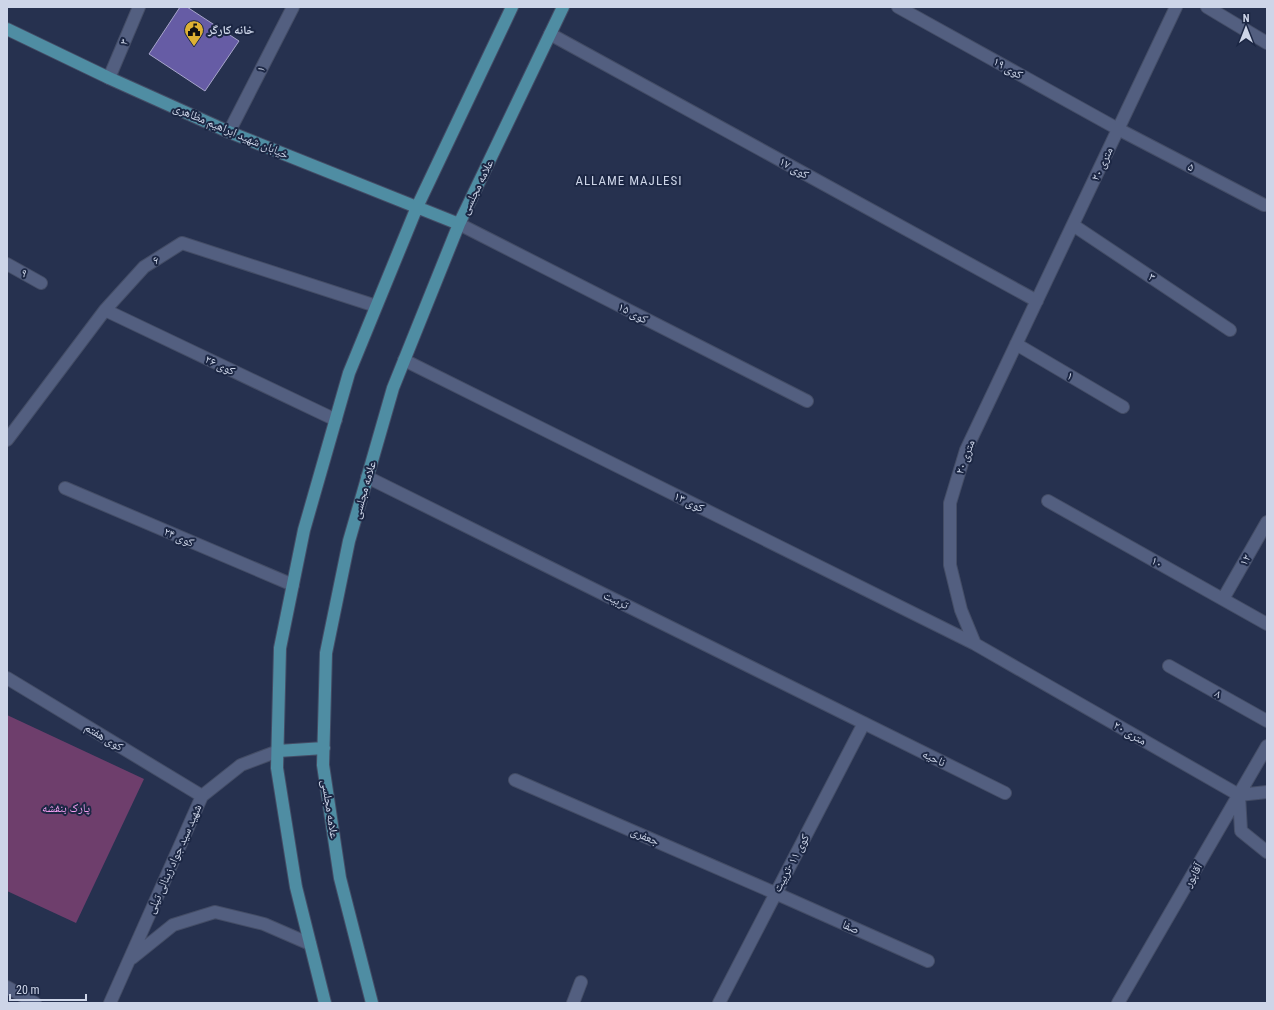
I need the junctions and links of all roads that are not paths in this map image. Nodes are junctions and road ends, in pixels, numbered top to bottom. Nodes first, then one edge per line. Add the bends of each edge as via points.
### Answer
1 (139, 7) edge
2 (293, 7) edge
3 (512, 7) edge
4 (563, 7) edge
5 (898, 7) edge
6 (1176, 7) edge
7 (1207, 7) edge
8 (7, 29) edge
9 (550, 34) junction
10 (1267, 43) edge
11 (109, 78) junction
12 (1118, 129) junction
13 (229, 132) junction
14 (1264, 205) dead end
15 (417, 207) junction
16 (459, 224) junction
17 (1073, 225) junction
18 (7, 264) edge
19 (41, 283) dead end
20 (1037, 301) junction
21 (376, 306) junction
22 (105, 310) junction
23 (1230, 330) dead end
24 (1016, 344) junction
25 (404, 360) junction
26 (808, 401) dead end
27 (1123, 407) dead end
28 (336, 420) junction
29 (7, 440) edge
30 (367, 476) junction
31 (65, 488) dead end
32 (1048, 501) dead end
33 (1267, 522) edge
34 (293, 585) junction
35 (1223, 599) junction
36 (1267, 624) edge
37 (975, 644) junction
38 (1169, 666) dead end
39 (7, 678) edge
40 (1267, 722) edge
41 (864, 723) junction
42 (1267, 746) edge
43 (324, 748) junction
44 (278, 751) junction
45 (515, 780) dead end
46 (1005, 792) dead end
47 (1267, 792) edge
48 (1239, 795) junction
49 (202, 796) junction
50 (1267, 852) edge
51 (775, 893) junction
52 (310, 944) junction
53 (130, 960) junction
54 (928, 962) dead end
55 (581, 982) dead end
56 (7, 987) edge
57 (35, 1003) edge
58 (110, 1003) edge
59 (326, 1003) edge
60 (372, 1003) edge
61 (573, 1003) edge
62 (719, 1003) edge
63 (1118, 1003) edge

1 - 11 street, ۳
2 - 13 street, ۱
3 - 15 main road
4 - 9 main road, علامه مجلسی
5 - 12 street, کوی ۱۹
6 - 12 street, ۲۰ متری
7 - 10 street
8 - 11 main road, خیابان شهید ابراهیم مظاهری
9 - 16 main road, علامه مجلسی
9 - 20 street, کوی ۱۷
11 - 13 main road, خیابان شهید ابراهیم مظاهری
12 - 14 street, ۵
12 - 17 street, ۲۰ متری
13 - 15 main road, خیابان شهید ابراهیم مظاهری
15 - 16 main road, خیابان شهید ابراهیم مظاهری
15 - 21 main road
16 - 25 main road, علامه مجلسی
16 - 26 street, کوی ۱۵
17 - 20 street, ۲۰ متری
17 - 23 street, ۳
18 - 19 street, ۹
20 - 24 street, ۲۰ متری
21 - 22 street, ۶ via 182,243 144,267
21 - 28 main road via 349,374
22 - 28 street, کوی ۲۶
22 - 29 street, ۶
24 - 27 street, ۱
24 - 37 street, ۲۰ متری via 966,450 950,503 950,565 961,610
25 - 30 main road, علامه مجلسی
25 - 37 street, کوی ۱۳
28 - 34 main road via 304,530
30 - 41 street, تربیت
30 - 43 main road, علامه مجلسی via 349,541 326,653
31 - 34 street, کوی ۲۴
32 - 35 street, ۱۰
33 - 35 street, ۱۲
34 - 44 main road via 280,648
35 - 36 street, ۱۰
37 - 48 street, ۲۰ متری
38 - 40 street, ۸
39 - 49 street, کوی هفتم
41 - 46 street, ناحیه
41 - 51 street, کوی ۱۱ -تربیت
42 - 48 street, آقاپور
43 - 44 main road
43 - 60 main road, علامه مجلسی via 323,766 340,878
44 - 49 street, شهید سید جواد زینالی تیلی via 241,766
44 - 52 main road via 277,768 296,887
45 - 51 street, جعفری
47 - 48 street
48 - 50 street via 1241,831
48 - 63 street, آقاپور
49 - 53 street, شهید سید جواد زینالی تیلی
51 - 54 street, صفا
51 - 62 street, کوی ۱۱ -تربیت
52 - 53 street via 264,924 215,912 173,925
52 - 59 main road
53 - 58 street, شهید سید جواد زینالی تیلی
55 - 61 street
56 - 57 street

